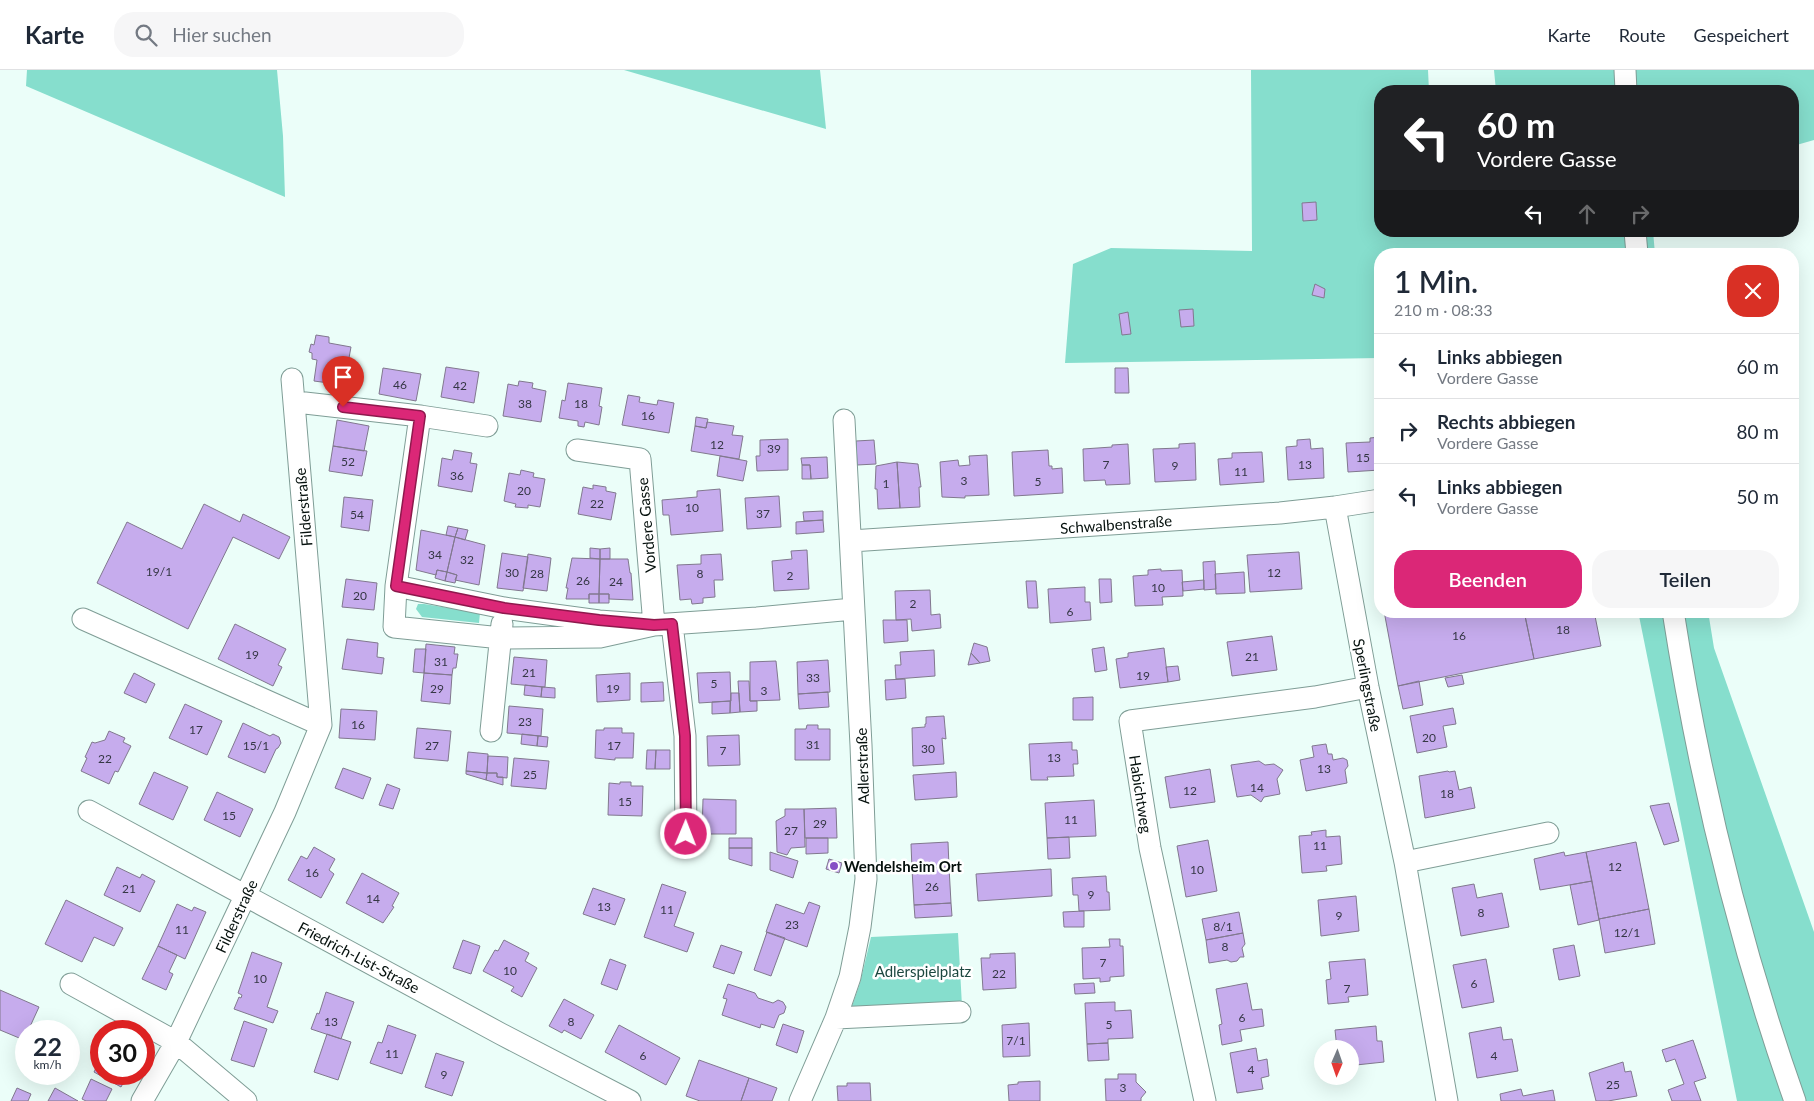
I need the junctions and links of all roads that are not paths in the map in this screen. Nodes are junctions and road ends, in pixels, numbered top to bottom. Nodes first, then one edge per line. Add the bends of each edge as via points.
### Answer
1 (1625, 70) edge
2 (1626, 85) edge
3 (292, 379) dead end
4 (305, 403) dead end
5 (420, 416) junction
6 (844, 420) dead end
7 (487, 426) dead end
8 (577, 450) dead end
9 (1374, 501) edge
10 (1335, 507) junction
11 (851, 541) junction
12 (396, 586) junction
13 (504, 608) junction
14 (854, 609) junction
15 (1673, 618) edge
16 (83, 619) dead end
17 (663, 624) junction
18 (500, 638) junction
19 (1368, 687) junction
20 (321, 725) junction
21 (491, 731) dead end
22 (89, 811) dead end
23 (686, 834) dead end
24 (1548, 834) dead end
25 (1405, 862) junction
26 (246, 896) junction
27 (71, 984) dead end
28 (960, 1012) dead end
29 (836, 1018) junction
30 (176, 1042) junction
31 (142, 1101) edge
32 (246, 1101) edge
33 (630, 1101) edge
34 (800, 1101) edge
35 (1205, 1101) edge
36 (1447, 1101) edge
37 (1795, 1101) edge

1 - 2 street
3 - 20 street, Filderstraße
4 - 5 street
5 - 7 street
5 - 12 street
6 - 11 street, Adlerstraße
8 - 17 street, Vordere Gasse via 640,459
9 - 10 street, Schwalbenstraße
10 - 11 street, Schwalbenstraße via 1224,518
10 - 19 street, Sperlingstraße
11 - 14 street, Adlerstraße
12 - 13 street
12 - 18 street via 394,627
13 - 17 street
13 - 18 street
14 - 17 street
14 - 29 street, Adlerstraße via 866,879 850,977
15 - 37 street via 1691,717 1735,904
16 - 20 street
17 - 18 street via 600,638
17 - 23 street, Vordere Gasse via 685,736
18 - 21 street
19 - 25 street, Sperlingstraße
19 - 35 street, Habichtweg via 1130,721 1150,848
20 - 26 street, Filderstraße
22 - 26 street, Friedrich-List-Straße
24 - 25 street
25 - 36 street, Sperlingstraße
26 - 30 street, Filderstraße
26 - 33 street, Friedrich-List-Straße
27 - 30 street
28 - 29 street
29 - 34 street, Adlerstraße
30 - 31 street, Filderstraße
30 - 32 street

